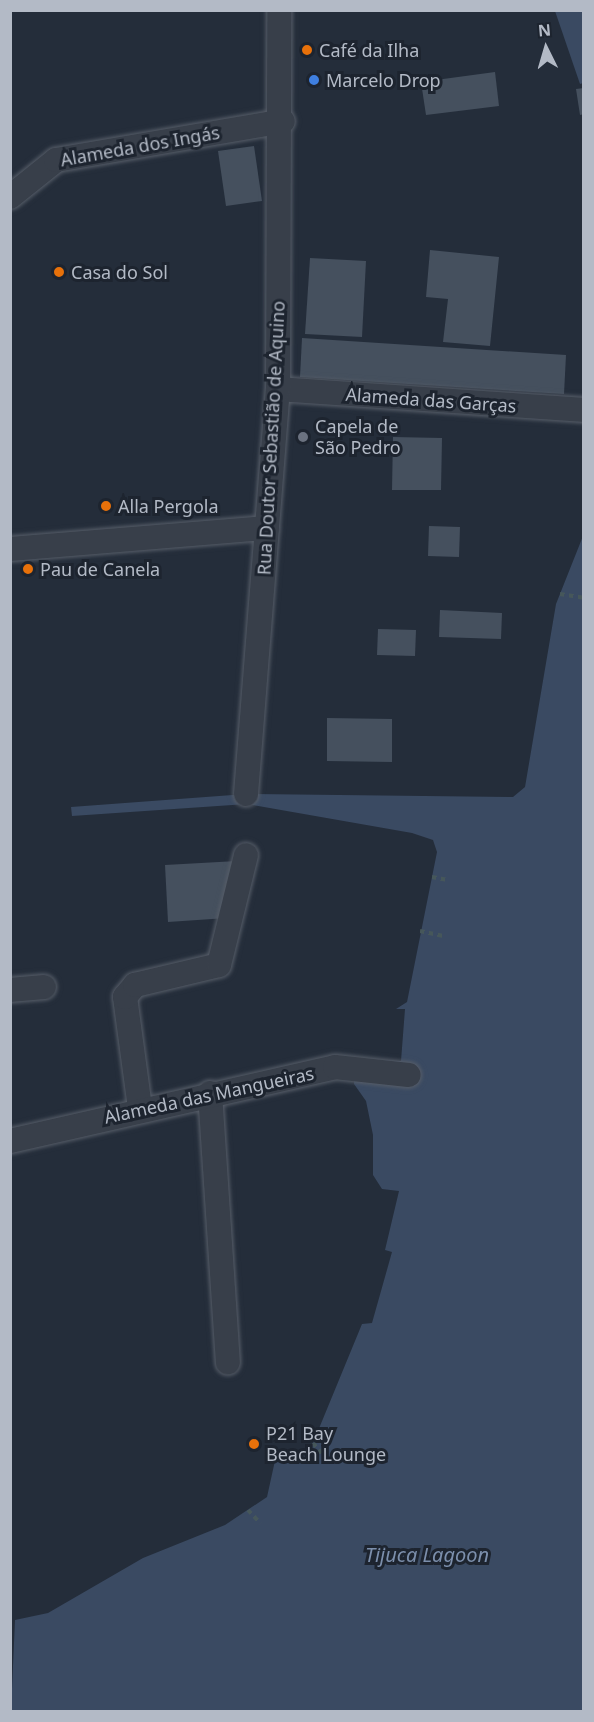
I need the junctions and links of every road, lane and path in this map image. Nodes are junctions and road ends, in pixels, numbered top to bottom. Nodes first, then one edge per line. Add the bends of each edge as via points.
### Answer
1 (279, 10) edge
2 (283, 121) junction
3 (10, 197) edge
4 (278, 389) junction
5 (584, 410) edge
6 (267, 528) junction
7 (10, 549) edge
8 (560, 594) dead end
9 (584, 598) edge
10 (246, 794) dead end
11 (246, 855) dead end
12 (432, 877) dead end
13 (448, 880) dead end
14 (420, 931) dead end
15 (444, 936) dead end
16 (44, 987) dead end
17 (10, 990) edge
18 (409, 1075) dead end
19 (210, 1093) junction
20 (140, 1108) junction
21 (10, 1141) edge
22 (228, 1362) dead end
23 (313, 1443) dead end
24 (324, 1456) dead end
25 (248, 1510) dead end
26 (260, 1523) dead end

1 - 2 street, Rua Doutor Sebastião de Aquino
2 - 3 street, Alameda dos Ingás via 56,160
2 - 4 street, Rua Doutor Sebastião de Aquino
4 - 5 street, Alameda das Garças
4 - 6 street, Rua Doutor Sebastião de Aquino
6 - 7 street
6 - 10 street, Rua Doutor Sebastião de Aquino
8 - 9 path
11 - 20 street via 219,965 135,985 125,997
12 - 13 path
14 - 15 path
16 - 17 street
18 - 19 street, Alameda das Mangueiras via 335,1067
19 - 20 street, Alameda das Mangueiras
19 - 22 street
20 - 21 street, Alameda das Mangueiras
23 - 24 path
25 - 26 path

